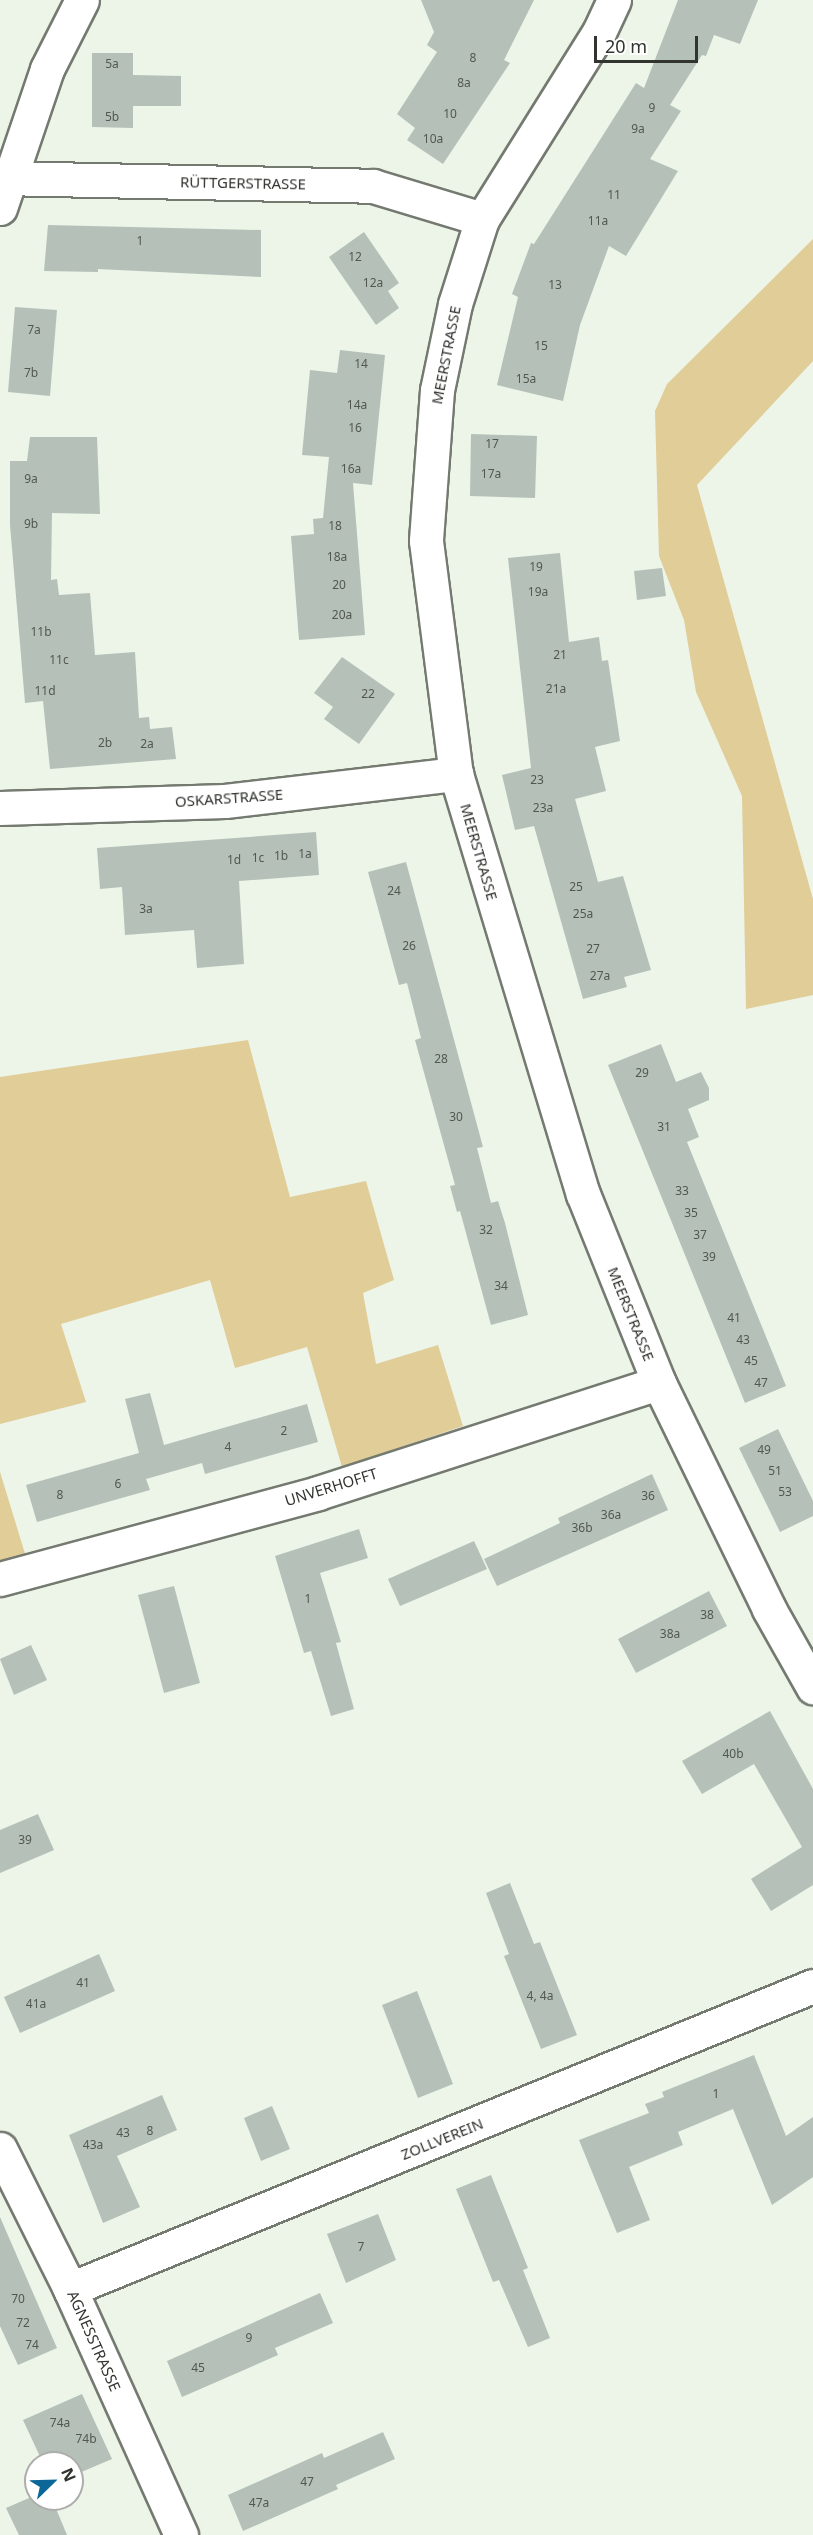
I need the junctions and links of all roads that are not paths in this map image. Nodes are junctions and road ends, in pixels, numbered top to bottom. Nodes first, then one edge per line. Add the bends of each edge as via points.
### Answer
1 (82, 0) edge
2 (614, 0) edge
3 (2, 188) edge
4 (482, 219) junction
5 (456, 774) junction
6 (0, 808) edge
7 (659, 1383) junction
8 (0, 1580) edge
9 (813, 1687) edge
10 (813, 1986) edge
11 (0, 2149) edge
12 (70, 2289) junction
13 (181, 2535) edge

1 - 3 street via 47,69
2 - 4 street, MEERSTRASSE via 599,32
3 - 4 street, RÜTTGERSTRASSE via 373,186
4 - 5 street, MEERSTRASSE via 455,304 437,390 426,540
5 - 6 street, OSKARSTRASSE via 225,801
5 - 7 street, MEERSTRASSE via 583,1194
7 - 8 street, UNVERHOFFT via 318,1493
7 - 9 street, MEERSTRASSE via 770,1609
10 - 12 street, ZOLLVEREIN
11 - 12 street, AGNESSTRASSE
12 - 13 street, AGNESSTRASSE

